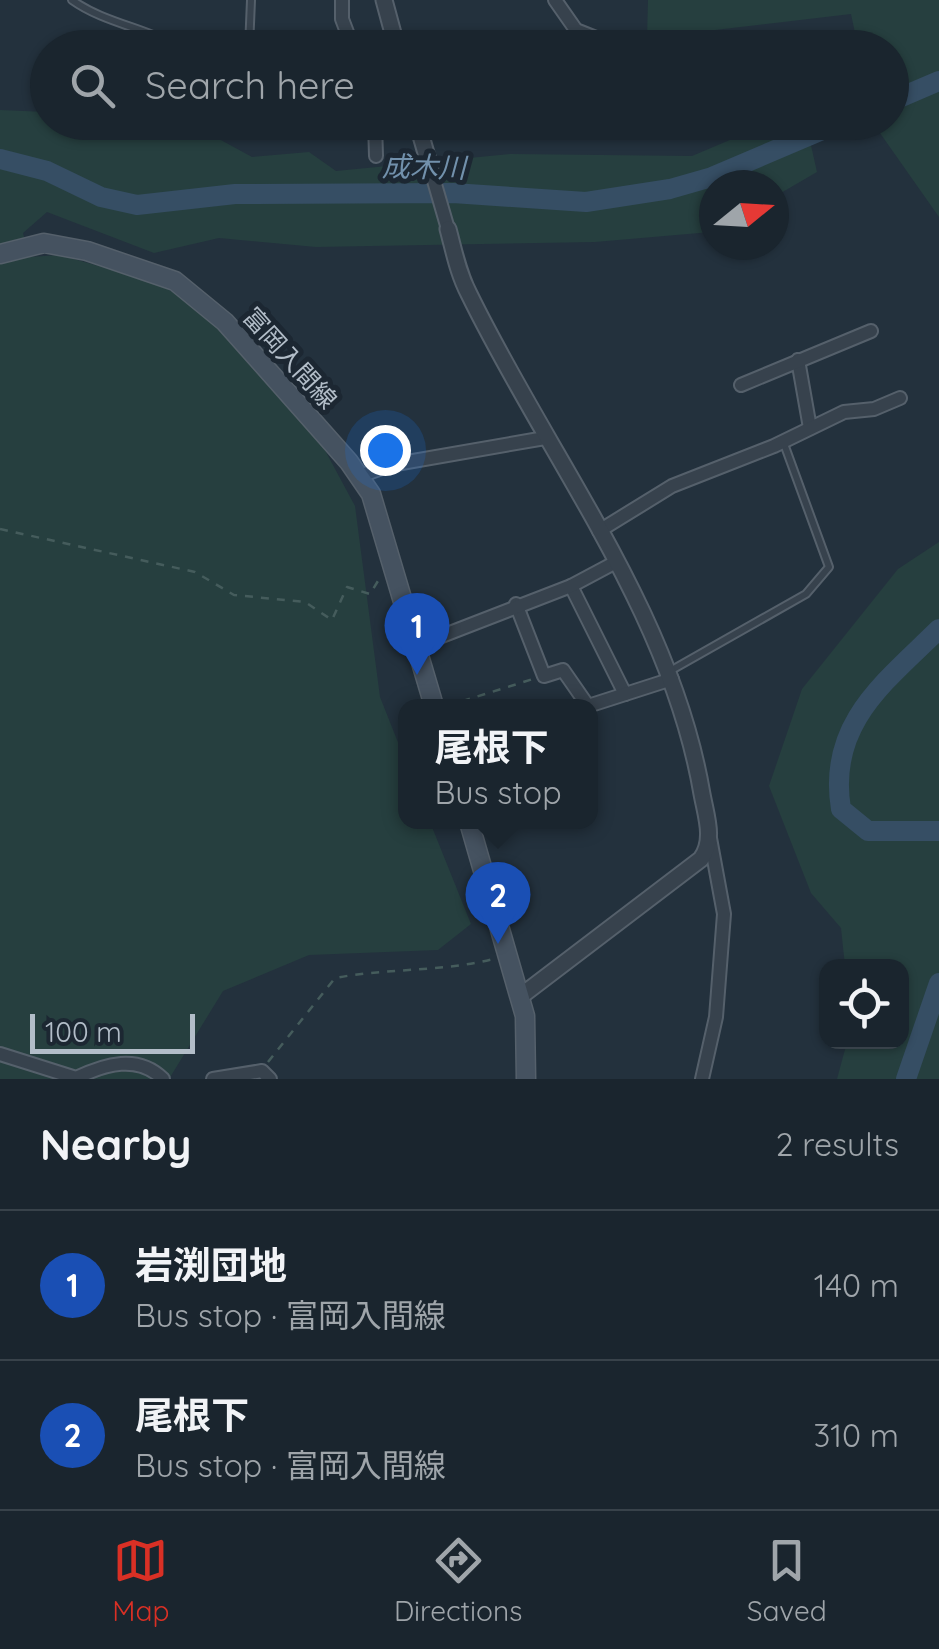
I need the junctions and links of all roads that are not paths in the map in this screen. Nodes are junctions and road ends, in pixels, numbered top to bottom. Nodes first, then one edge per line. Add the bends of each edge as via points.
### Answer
1 (72, 0) edge
2 (251, 0) edge
3 (342, 0) edge
4 (384, 0) edge
5 (555, 0) edge
6 (148, 30) edge
7 (250, 30) edge
8 (346, 30) edge
9 (392, 30) edge
10 (576, 30) edge
11 (376, 140) edge
12 (423, 140) edge
13 (376, 156) dead end
14 (432, 174) joint
15 (448, 229) joint
16 (0, 254) edge
17 (871, 330) dead end
18 (798, 360) junction
19 (741, 386) dead end
20 (900, 398) dead end
21 (810, 428) junction
22 (545, 438) junction
23 (783, 442) junction
24 (360, 476) junction
25 (599, 531) junction
26 (616, 562) junction
27 (571, 586) junction
28 (516, 604) junction
29 (416, 646) junction
30 (671, 675) junction
31 (625, 694) junction
32 (432, 699) edge
33 (583, 699) edge
34 (598, 703) edge
35 (471, 829) edge
36 (709, 835) junction
37 (521, 996) junction
38 (0, 1054) edge
39 (266, 1075) edge
40 (163, 1079) edge
41 (214, 1079) edge
42 (526, 1079) edge
43 (702, 1079) edge

1 - 6 lane
2 - 7 lane
3 - 8 street
4 - 9 street
5 - 10 street
11 - 13 street
12 - 14 street
14 - 15 street
15 - 22 street via 467,292
16 - 24 main road, 富岡入間線 via 54,245 175,280 225,322
17 - 18 street
18 - 19 street
18 - 21 street
20 - 21 street
21 - 23 street
22 - 24 street
22 - 25 street
23 - 25 street via 672,486
23 - 30 lane via 830,567 806,594
24 - 29 main road, 富岡入間線 via 378,511
25 - 26 street
26 - 27 street
26 - 30 street
27 - 28 street
27 - 31 street
28 - 29 street
28 - 33 street via 544,676 562,670
29 - 32 main road, 富岡入間線
30 - 31 street
30 - 36 street via 692,735
31 - 34 street
35 - 37 main road
36 - 37 street via 701,859
36 - 43 street via 724,914 716,1017
37 - 42 main road
38 - 40 street via 76,1078 101,1066 139,1064
39 - 41 street

